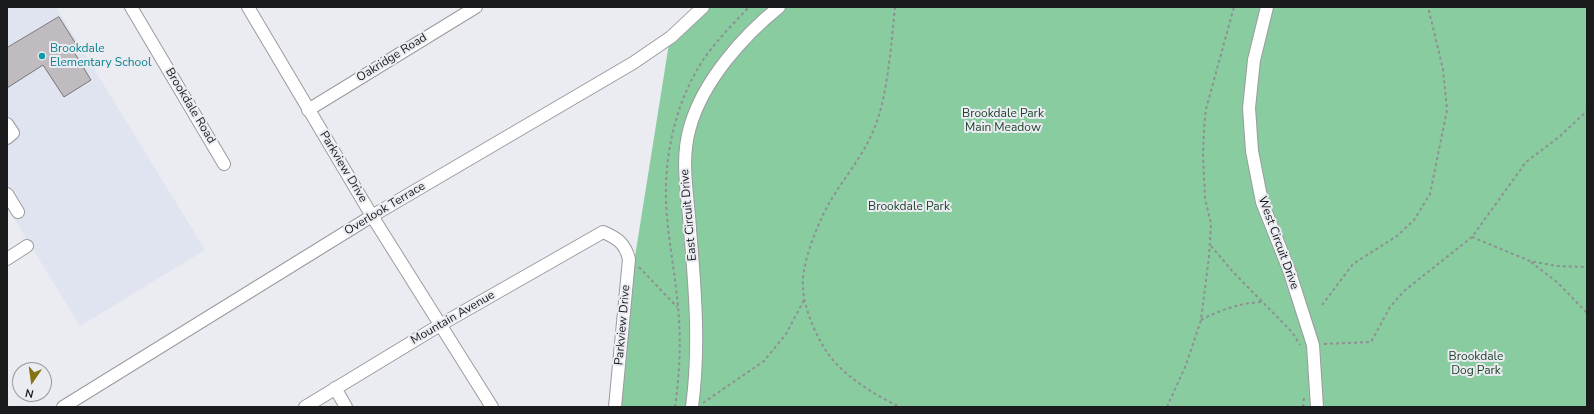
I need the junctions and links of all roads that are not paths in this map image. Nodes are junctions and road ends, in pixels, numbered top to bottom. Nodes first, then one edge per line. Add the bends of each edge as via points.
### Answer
1 (131, 7) edge
2 (248, 7) edge
3 (476, 7) edge
4 (703, 7) edge
5 (779, 7) edge
6 (1267, 7) edge
7 (308, 110) junction
8 (7, 124) edge
9 (7, 138) edge
10 (224, 164) dead end
11 (7, 194) edge
12 (18, 212) dead end
13 (372, 216) junction
14 (603, 232) joint
15 (27, 246) dead end
16 (7, 259) edge
17 (440, 325) junction
18 (335, 388) junction
19 (696, 406) edge
20 (63, 407) edge
21 (305, 407) edge
22 (346, 407) edge
23 (492, 407) edge
24 (615, 407) edge
25 (1317, 407) edge

1 - 10 street, Brookdale Road
2 - 7 street, Parkview Drive
3 - 7 street, Oakridge Road
4 - 13 street, Overlook Terrace via 671,37 633,63
5 - 19 street, East Circuit Drive via 762,21 725,61 703,96 690,126 685,153 684,181 689,210 696,303
6 - 25 street, West Circuit Drive via 1254,60 1250,100 1252,151 1262,202 1289,270 1307,346
7 - 13 street, Parkview Drive
8 - 9 street via 13,133
11 - 12 street
13 - 17 street, Parkview Drive
13 - 20 street, Overlook Terrace
14 - 17 street, Mountain Avenue
14 - 24 street, Parkview Drive via 615,237 624,245 629,259
15 - 16 street
17 - 18 street, Mountain Avenue
17 - 23 street, Parkview Drive
18 - 21 street, Mountain Avenue
18 - 22 street

